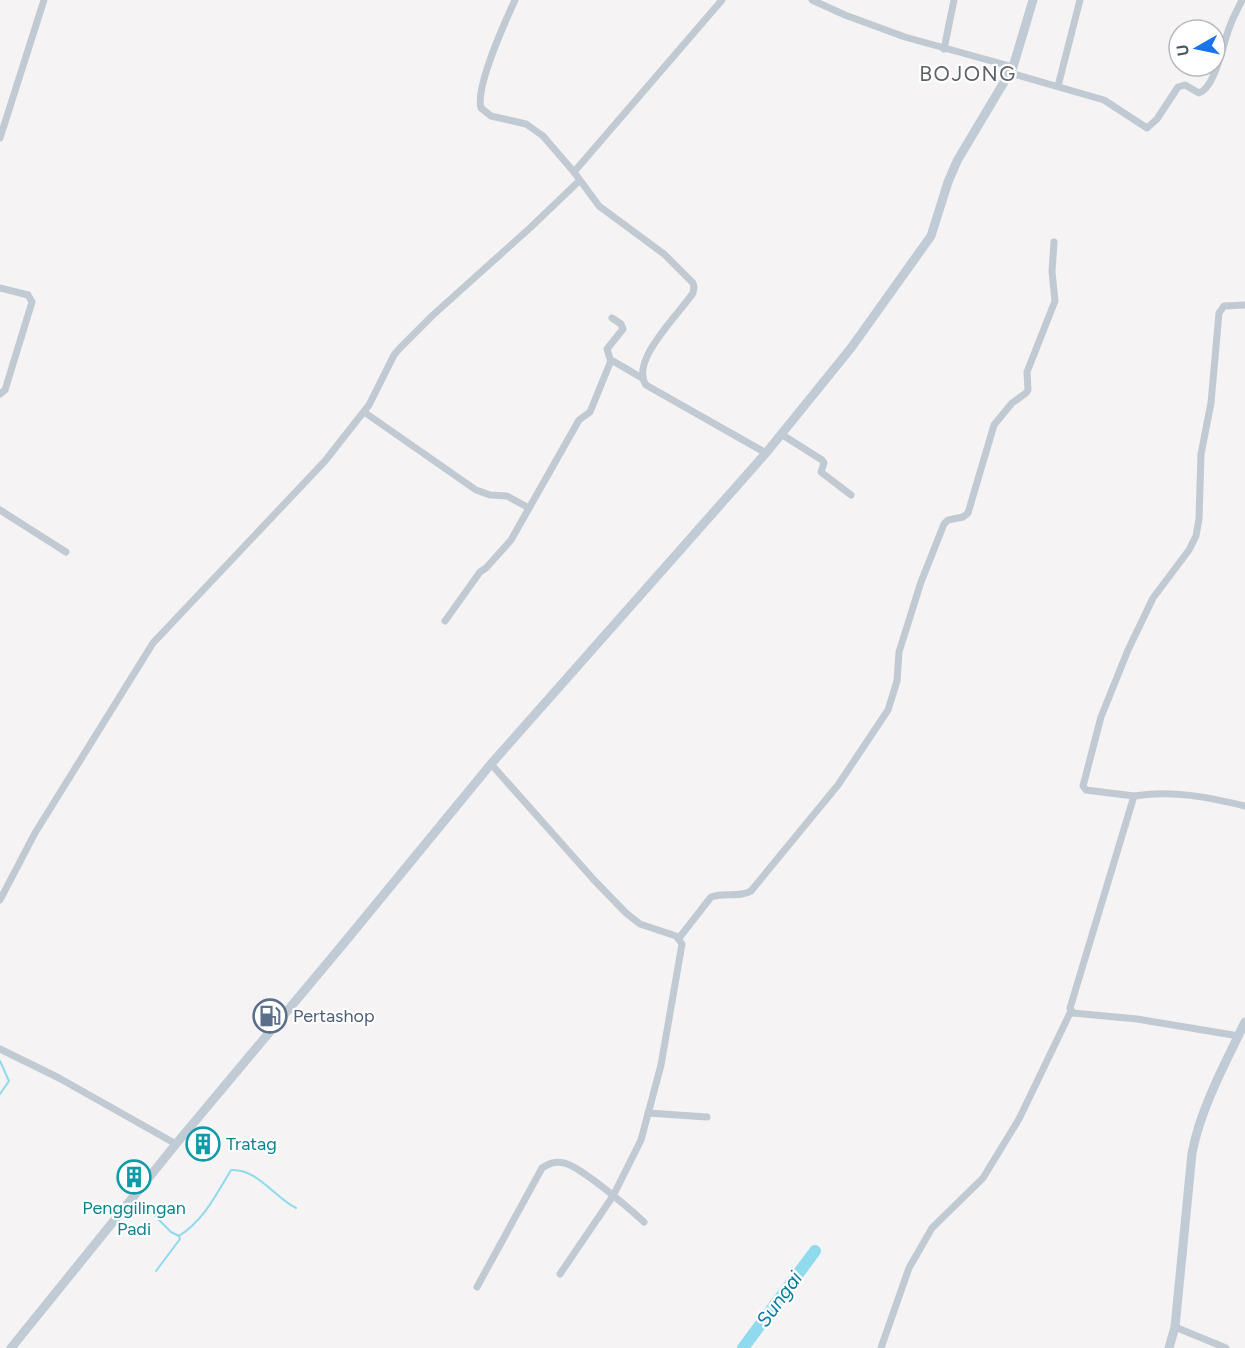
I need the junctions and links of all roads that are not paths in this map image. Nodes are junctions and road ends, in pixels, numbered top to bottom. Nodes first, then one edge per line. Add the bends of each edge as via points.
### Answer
1 (44, 0) edge
2 (515, 0) edge
3 (722, 0) edge
4 (812, 0) edge
5 (954, 0) edge
6 (1033, 0) edge
7 (1080, 0) edge
8 (1242, 0) edge
9 (944, 49) junction
10 (1012, 70) junction
11 (1058, 87) junction
12 (0, 138) edge
13 (574, 172) junction
14 (579, 180) junction
15 (1054, 242) dead end
16 (0, 288) edge
17 (1245, 305) edge
18 (612, 318) dead end
19 (611, 362) junction
20 (642, 378) junction
21 (0, 394) edge
22 (364, 412) junction
23 (781, 434) junction
24 (765, 453) junction
25 (851, 495) dead end
26 (529, 508) junction
27 (0, 510) edge
28 (66, 552) dead end
29 (446, 621) dead end
30 (490, 764) junction
31 (1134, 796) junction
32 (1245, 806) edge
33 (0, 900) edge
34 (679, 938) junction
35 (1071, 1011) junction
36 (1245, 1022) edge
37 (1239, 1036) junction
38 (0, 1049) edge
39 (648, 1113) junction
40 (707, 1117) dead end
41 (176, 1144) junction
42 (613, 1196) junction
43 (645, 1222) dead end
44 (560, 1274) dead end
45 (477, 1287) dead end
46 (1175, 1327) junction
47 (11, 1348) edge
48 (881, 1348) edge
49 (1169, 1348) edge
50 (1226, 1348) edge

1 - 12 street
2 - 13 street via 487,70 480,105 487,114 536,130
3 - 13 street
4 - 9 street
5 - 9 street
6 - 10 street
7 - 11 street
8 - 11 street via 1206,88 1195,93 1185,85 1178,87 1149,127 1143,127 1104,100
9 - 10 street
10 - 11 street
10 - 23 street via 957,161 926,244 851,348
13 - 14 street
14 - 20 street via 599,206 664,254 694,286 691,297 649,354
14 - 22 street via 400,348
15 - 34 street via 1055,301 1027,372 1028,390 994,425 968,513 948,520 942,530 899,652 897,681 888,710 838,785 751,891 711,897
16 - 21 street via 28,296 33,302 5,390
17 - 31 street via 1224,306 1219,313 1211,403 1201,454 1196,536 1153,598 1132,641 1101,717 1083,786 1086,790
18 - 19 street via 622,329 607,349
19 - 20 street
19 - 26 street via 590,412 579,420
20 - 24 street via 646,385
22 - 26 street via 476,490 507,495
22 - 33 street via 326,461 153,643 35,833
23 - 24 street
23 - 25 street via 822,460 821,472
24 - 30 street
26 - 29 street via 511,541 480,572
27 - 28 street
30 - 34 street via 626,913 640,924
30 - 41 street
31 - 32 street via 1203,796
31 - 35 street
34 - 39 street via 682,944 674,994
35 - 37 street
35 - 48 street via 1019,1119 983,1178 932,1228 909,1268
36 - 37 street
37 - 46 street via 1195,1135
38 - 41 street
39 - 40 street
39 - 42 street via 640,1140
41 - 47 street
42 - 43 street
42 - 44 street
42 - 45 street via 567,1163 553,1161 542,1168
46 - 49 street
46 - 50 street

